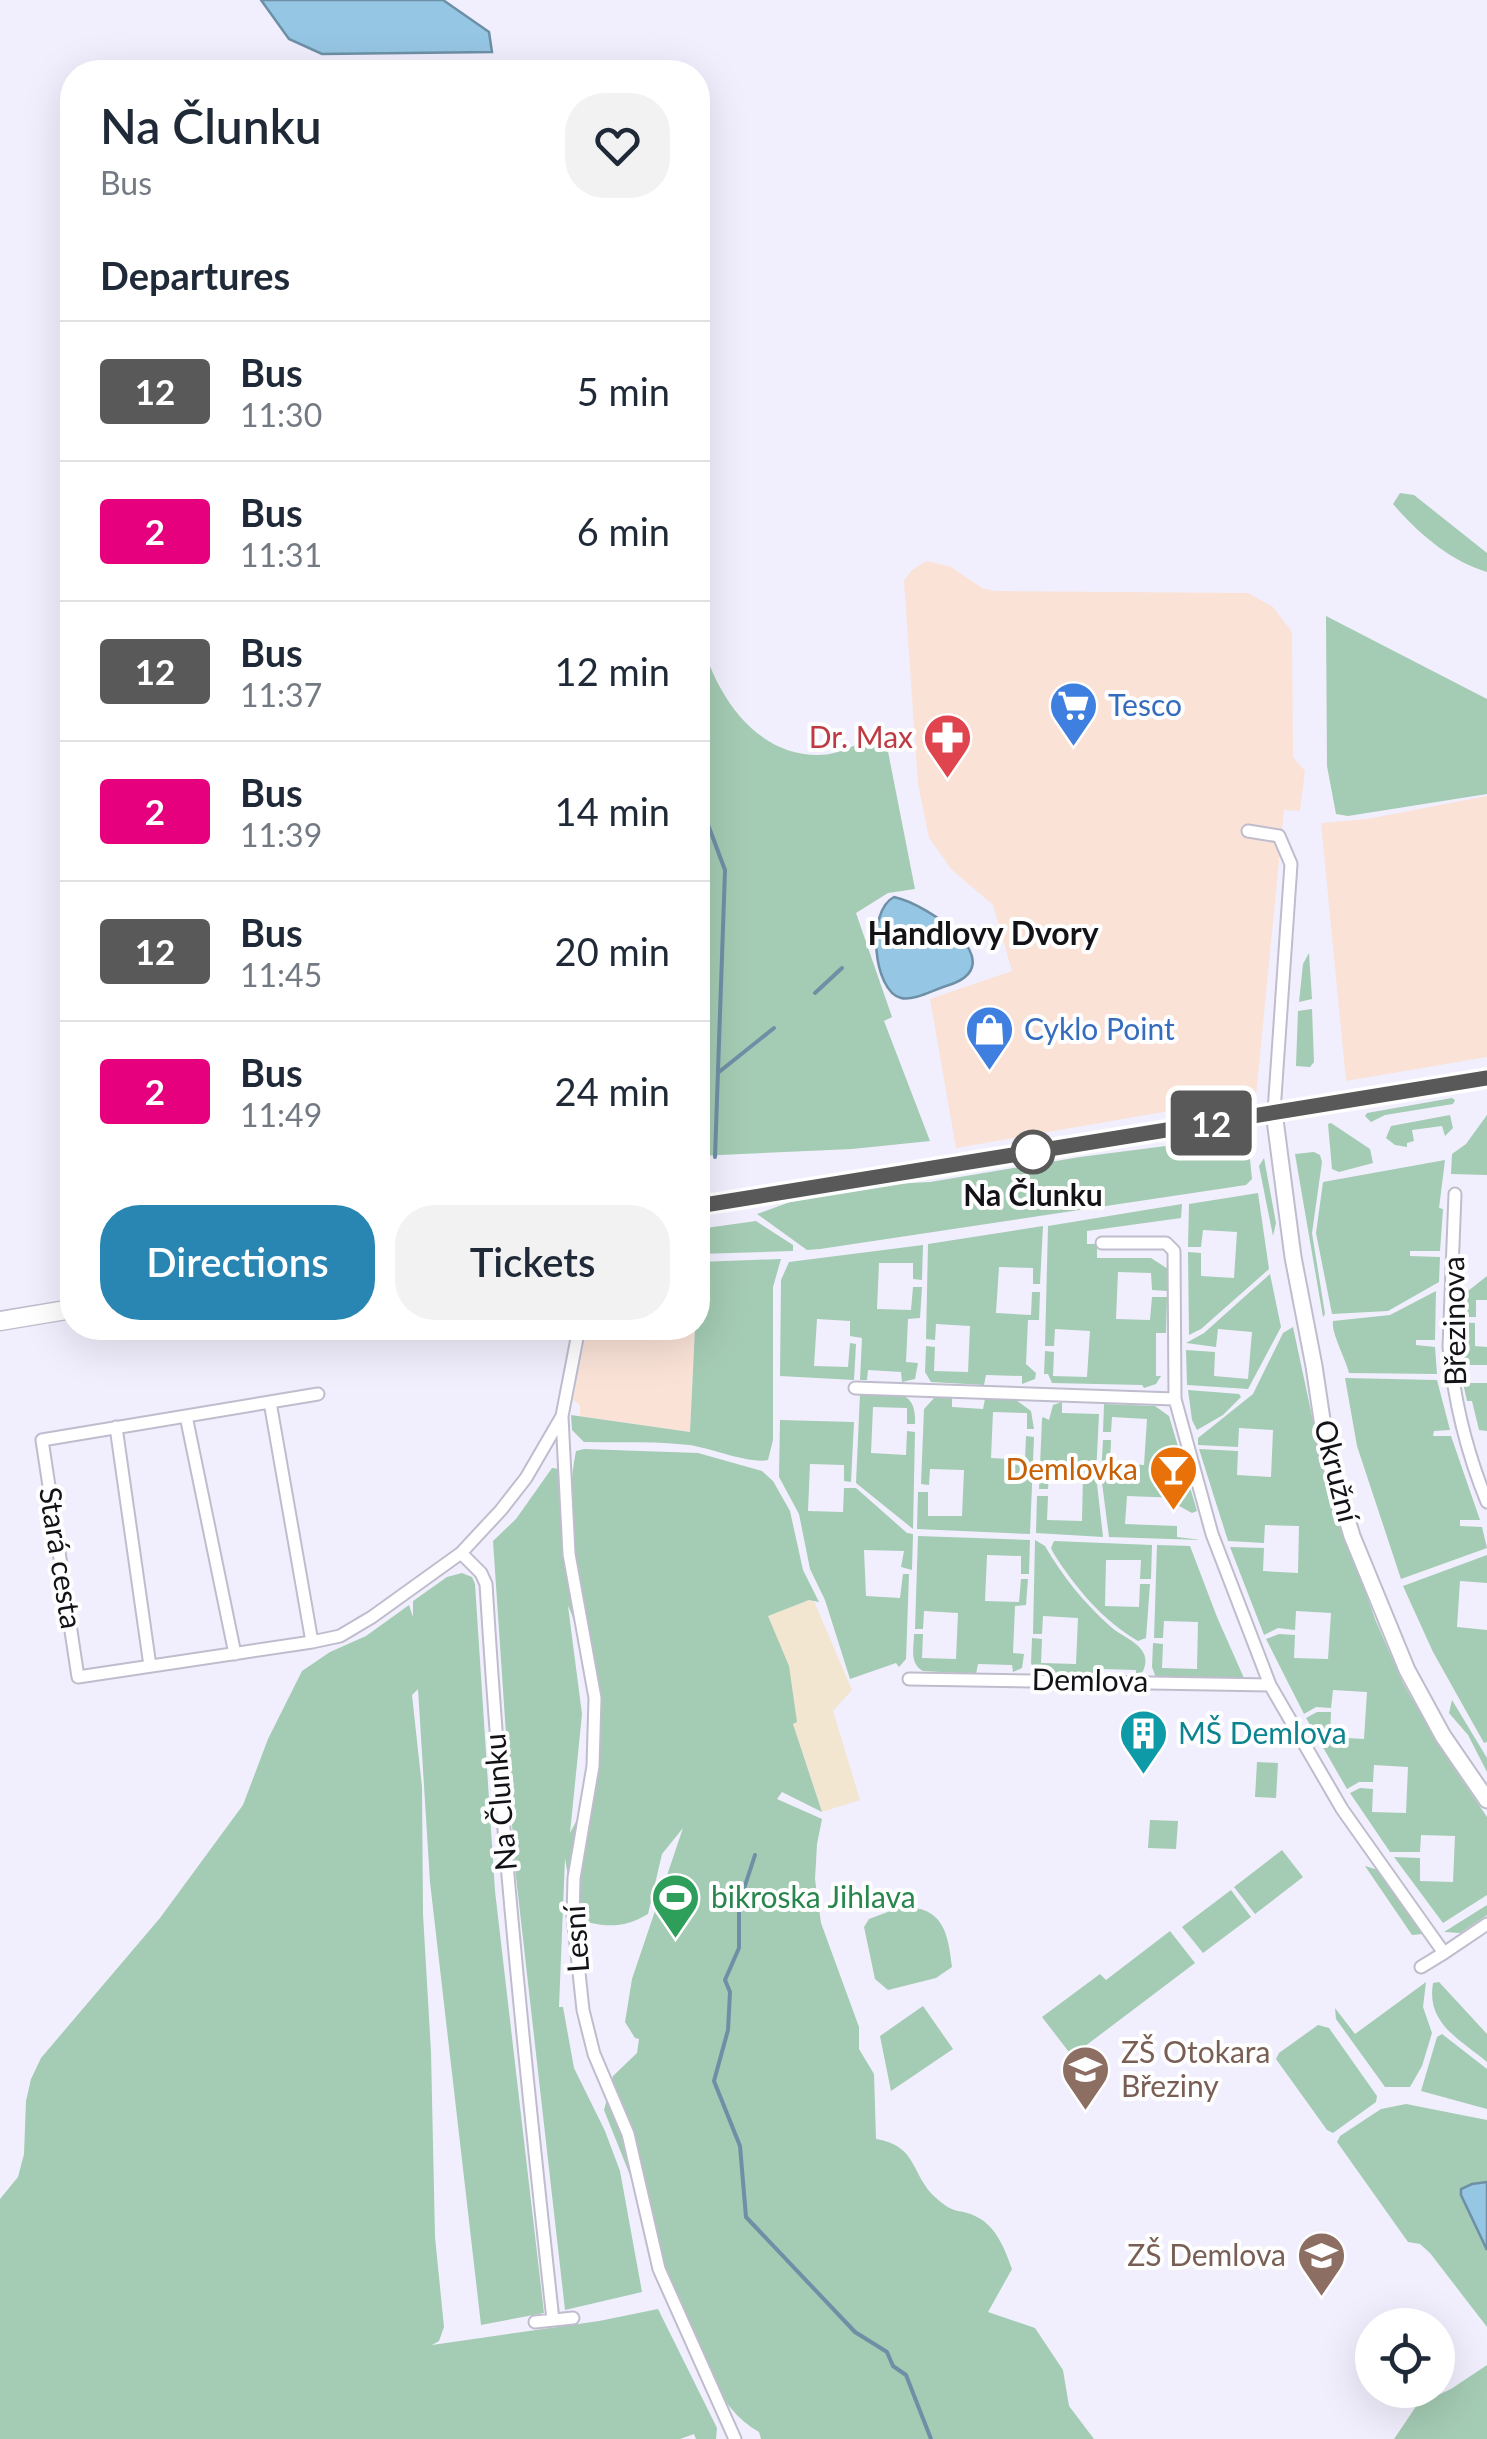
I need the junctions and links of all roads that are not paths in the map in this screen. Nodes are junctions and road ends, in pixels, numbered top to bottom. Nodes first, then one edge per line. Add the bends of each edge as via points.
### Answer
1 (1248, 830) dead end
2 (1487, 1078) edge
3 (1274, 1112) junction
4 (1455, 1194) dead end
5 (710, 1204) edge
6 (1102, 1243) dead end
7 (60, 1311) edge
8 (0, 1322) edge
9 (577, 1340) edge
10 (855, 1388) dead end
11 (318, 1394) dead end
12 (1175, 1399) junction
13 (270, 1402) junction
14 (186, 1416) junction
15 (562, 1416) junction
16 (116, 1427) junction
17 (1487, 1502) edge
18 (461, 1553) junction
19 (312, 1642) junction
20 (235, 1654) junction
21 (150, 1666) junction
22 (909, 1679) dead end
23 (1270, 1684) junction
24 (1487, 1800) edge
25 (1487, 1924) edge
26 (1444, 1953) junction
27 (1421, 1966) dead end
28 (573, 2318) dead end
29 (553, 2320) junction
30 (534, 2322) dead end
31 (735, 2439) edge

1 - 3 street via 1279,836 1290,864
2 - 3 main road
3 - 5 main road
3 - 24 street, Okružní via 1326,1453 1406,1670
4 - 17 street, Březinova via 1451,1369
6 - 12 street via 1166,1243 1174,1251
7 - 8 main road
9 - 15 street
10 - 12 street
11 - 13 street, Stará cesta
12 - 23 street via 1212,1534
13 - 14 street, Stará cesta
13 - 19 street
14 - 16 street, Stará cesta
14 - 20 street
15 - 18 street via 526,1478
15 - 31 street, Lesní via 569,1554 595,1698 593,1766 574,1878 584,2010 594,2054 628,2134 659,2269
16 - 21 street
16 - 21 street, Stará cesta via 42,1440 78,1677
18 - 19 street, Stará cesta via 348,1632
18 - 29 street, Na Člunku via 486,1584 522,2044
19 - 20 street, Stará cesta
20 - 21 street, Stará cesta
22 - 23 street, Demlova
23 - 26 street via 1342,1809
25 - 26 street
26 - 27 street
28 - 29 street
29 - 30 street

